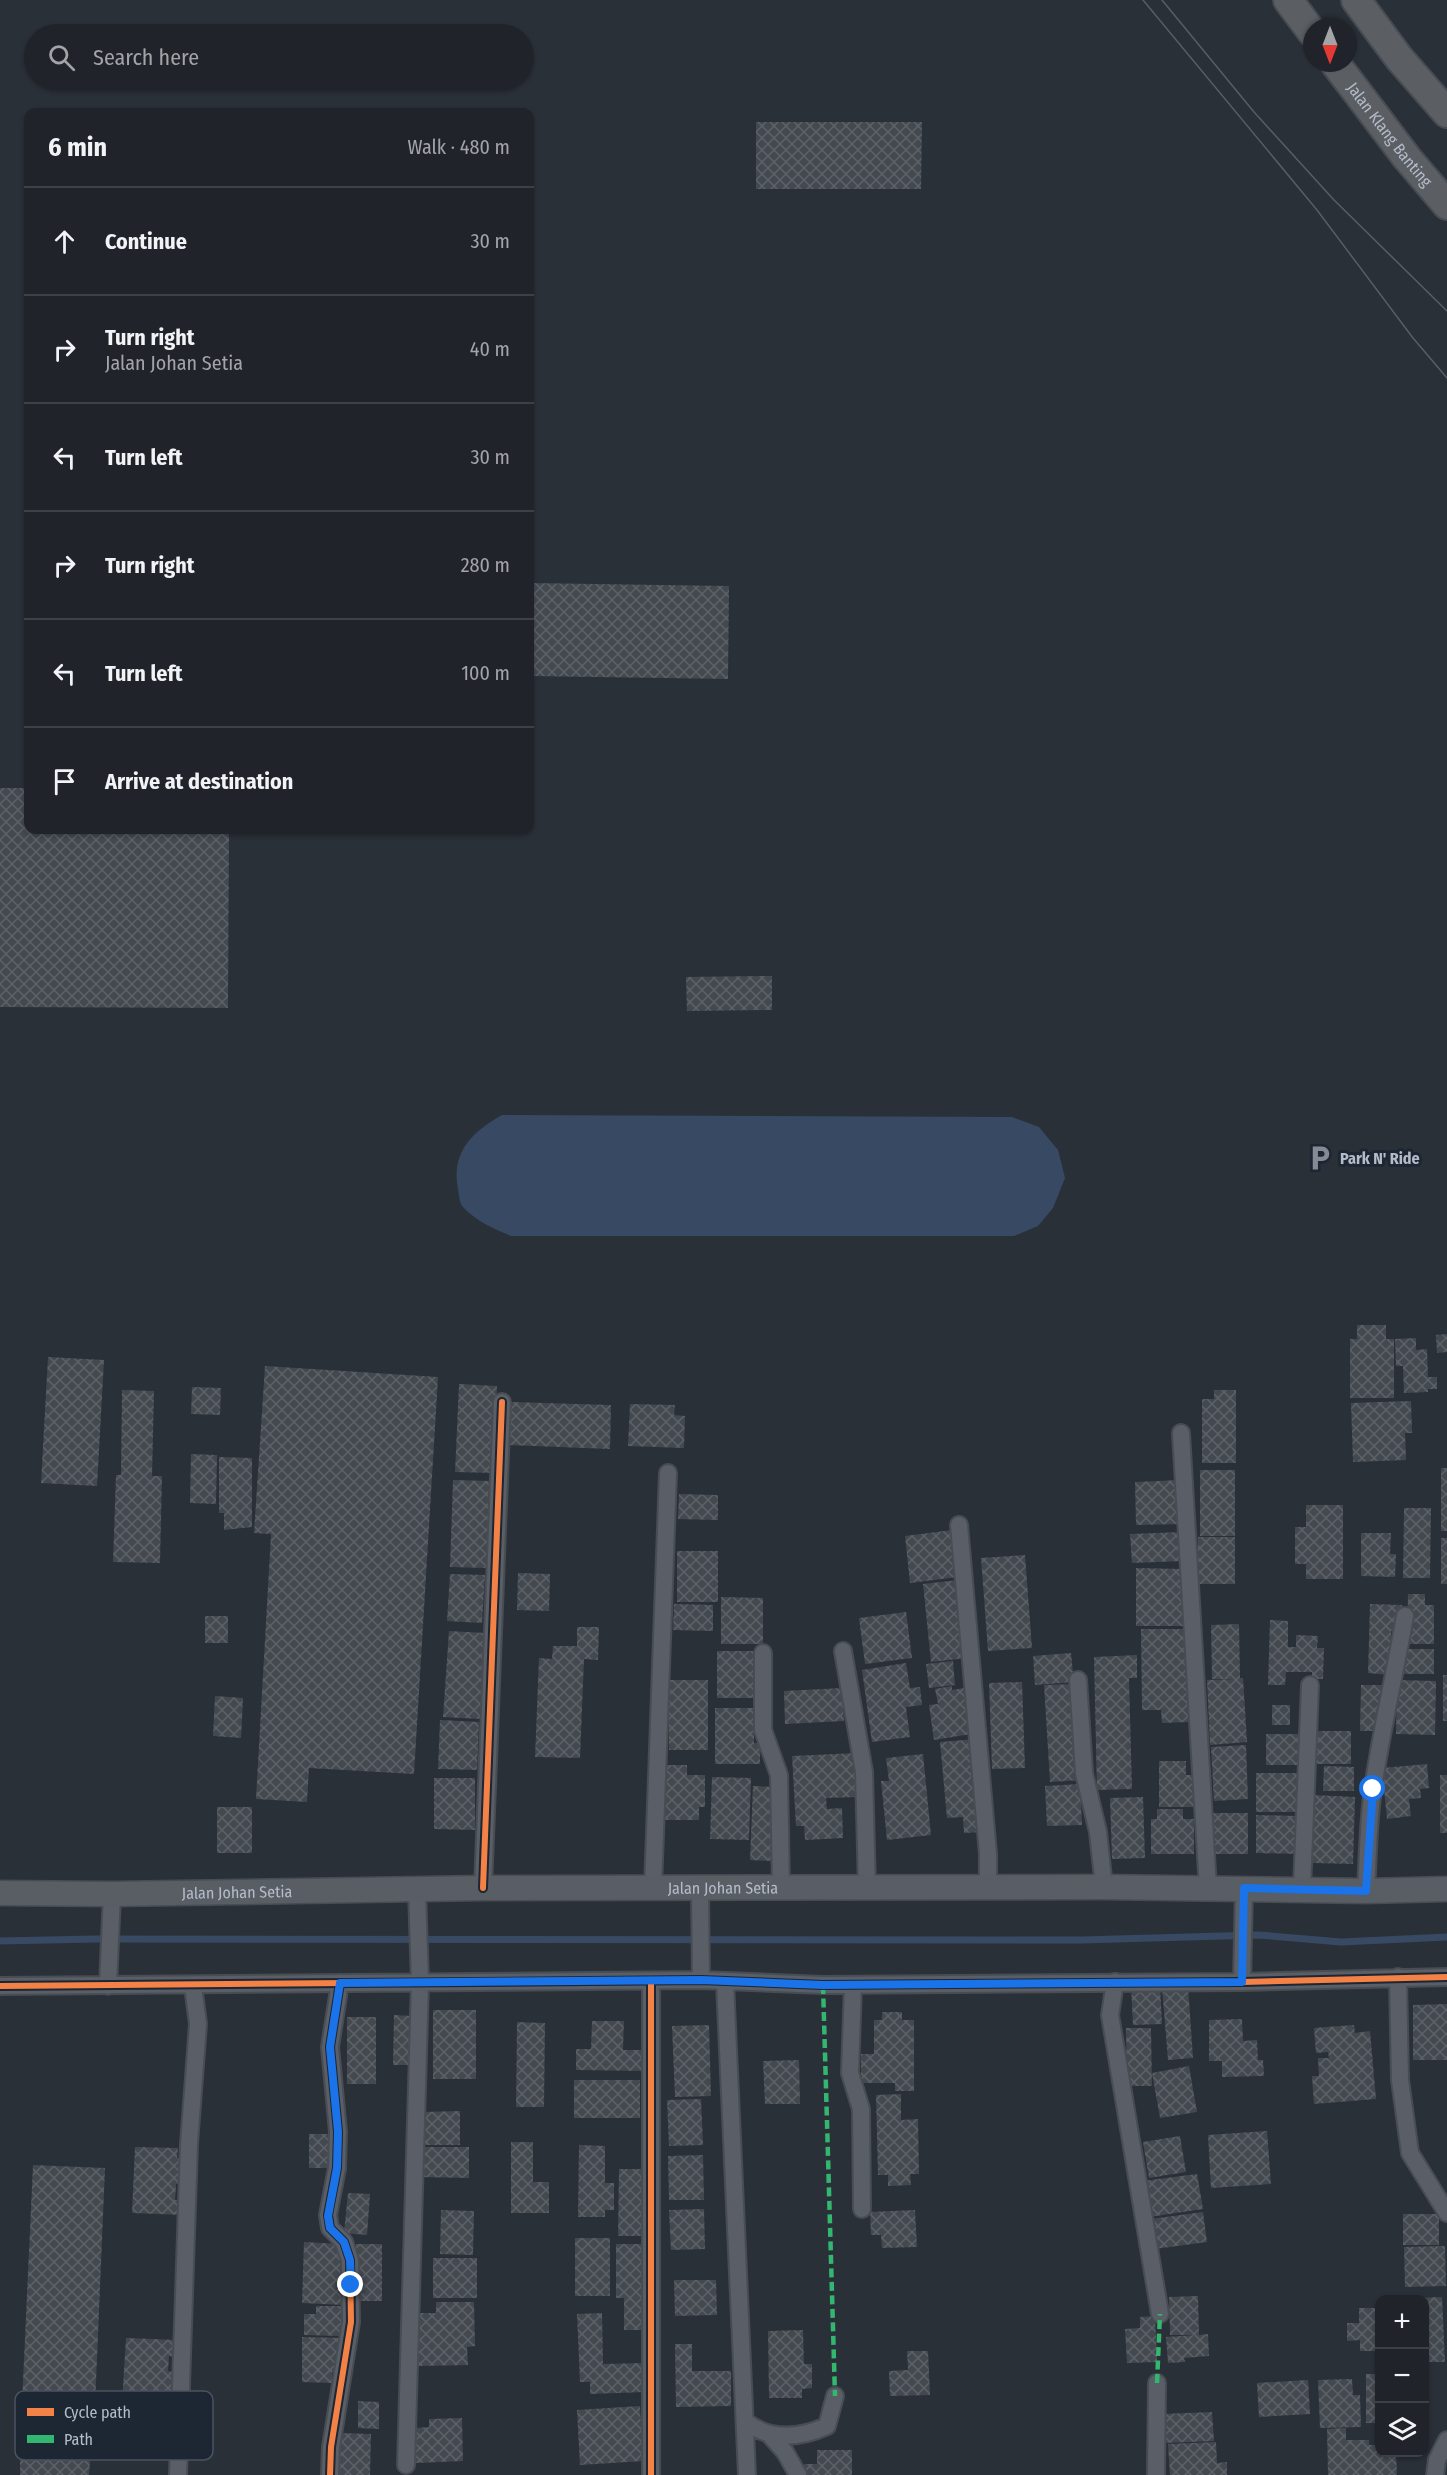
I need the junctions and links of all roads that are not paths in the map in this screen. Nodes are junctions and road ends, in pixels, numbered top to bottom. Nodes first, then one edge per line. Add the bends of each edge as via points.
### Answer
1 (1288, 0) edge
2 (1356, 0) edge
3 (1303, 20) edge
4 (1399, 58) junction
5 (1342, 72) edge
6 (1447, 96) edge
7 (1447, 113) edge
8 (1447, 205) edge
9 (502, 1402) dead end
10 (1181, 1433) dead end
11 (668, 1473) dead end
12 (959, 1525) dead end
13 (1405, 1616) dead end
14 (843, 1652) dead end
15 (763, 1653) dead end
16 (1078, 1680) dead end
17 (1310, 1685) dead end
18 (988, 1882) junction
19 (653, 1883) junction
20 (867, 1883) junction
21 (781, 1884) junction
22 (1104, 1887) junction
23 (483, 1888) junction
24 (1208, 1888) junction
25 (1244, 1888) junction
26 (1302, 1888) junction
27 (1447, 1889) edge
28 (417, 1890) junction
29 (700, 1890) junction
30 (1366, 1891) junction
31 (0, 1893) edge
32 (112, 1894) junction
33 (701, 1972) junction
34 (419, 1975) junction
35 (1241, 1975) junction
36 (1398, 1977) junction
37 (1447, 1977) edge
38 (108, 1978) junction
39 (651, 1981) junction
40 (725, 1982) junction
41 (1115, 1982) junction
42 (340, 1983) junction
43 (853, 1984) junction
44 (0, 1986) edge
45 (193, 1986) junction
46 (862, 2209) dead end
47 (1447, 2213) edge
48 (1160, 2314) dead end
49 (1157, 2383) dead end
50 (181, 2391) edge
51 (835, 2396) dead end
52 (746, 2422) junction
53 (768, 2434) junction
54 (1447, 2440) edge
55 (178, 2460) edge
56 (406, 2465) dead end
57 (1431, 2474) edge
58 (178, 2475) edge
59 (330, 2475) edge
60 (651, 2475) edge
61 (747, 2475) edge
62 (798, 2475) edge
63 (1156, 2475) edge

1 - 3 highway
2 - 4 highway
4 - 6 highway
4 - 7 highway
5 - 8 highway, Jalan Klang Banting
9 - 23 street
10 - 24 street
11 - 19 street
12 - 18 street
13 - 30 street via 1373,1789
14 - 20 street via 864,1772
15 - 21 street via 763,1730 779,1775
16 - 22 street via 1084,1773 1098,1832
17 - 26 street
18 - 20 main road, Jalan Johan Setia
18 - 22 main road, Jalan Johan Setia
19 - 23 main road, Jalan Johan Setia
19 - 29 main road, Jalan Johan Setia
20 - 21 main road, Jalan Johan Setia
21 - 29 main road, Jalan Johan Setia
22 - 24 main road, Jalan Johan Setia
23 - 28 main road, Jalan Johan Setia
24 - 25 main road, Jalan Johan Setia
25 - 26 main road, Jalan Johan Setia
25 - 35 street
26 - 30 main road, Jalan Johan Setia
27 - 30 main road, Jalan Johan Setia
28 - 32 main road, Jalan Johan Setia
28 - 34 street
29 - 33 street
31 - 32 main road, Jalan Johan Setia
32 - 38 street
33 - 39 street
33 - 40 street
34 - 39 street
34 - 42 street
34 - 56 street
35 - 36 street
35 - 41 street
36 - 37 street
36 - 47 street via 1400,2080 1410,2153
38 - 44 street
38 - 45 street
39 - 60 street
40 - 43 street
40 - 52 street
41 - 43 street
41 - 48 street via 1110,2015
42 - 45 street
42 - 59 street via 330,2047 338,2132 337,2168 328,2216 330,2228 344,2242 350,2260 351,2322
43 - 46 street via 850,2073 861,2109
45 - 50 street via 198,2024 189,2144
49 - 63 street
51 - 53 street via 827,2426 809,2434
52 - 53 street
52 - 61 street
53 - 62 street via 785,2452
54 - 57 street
55 - 58 street

